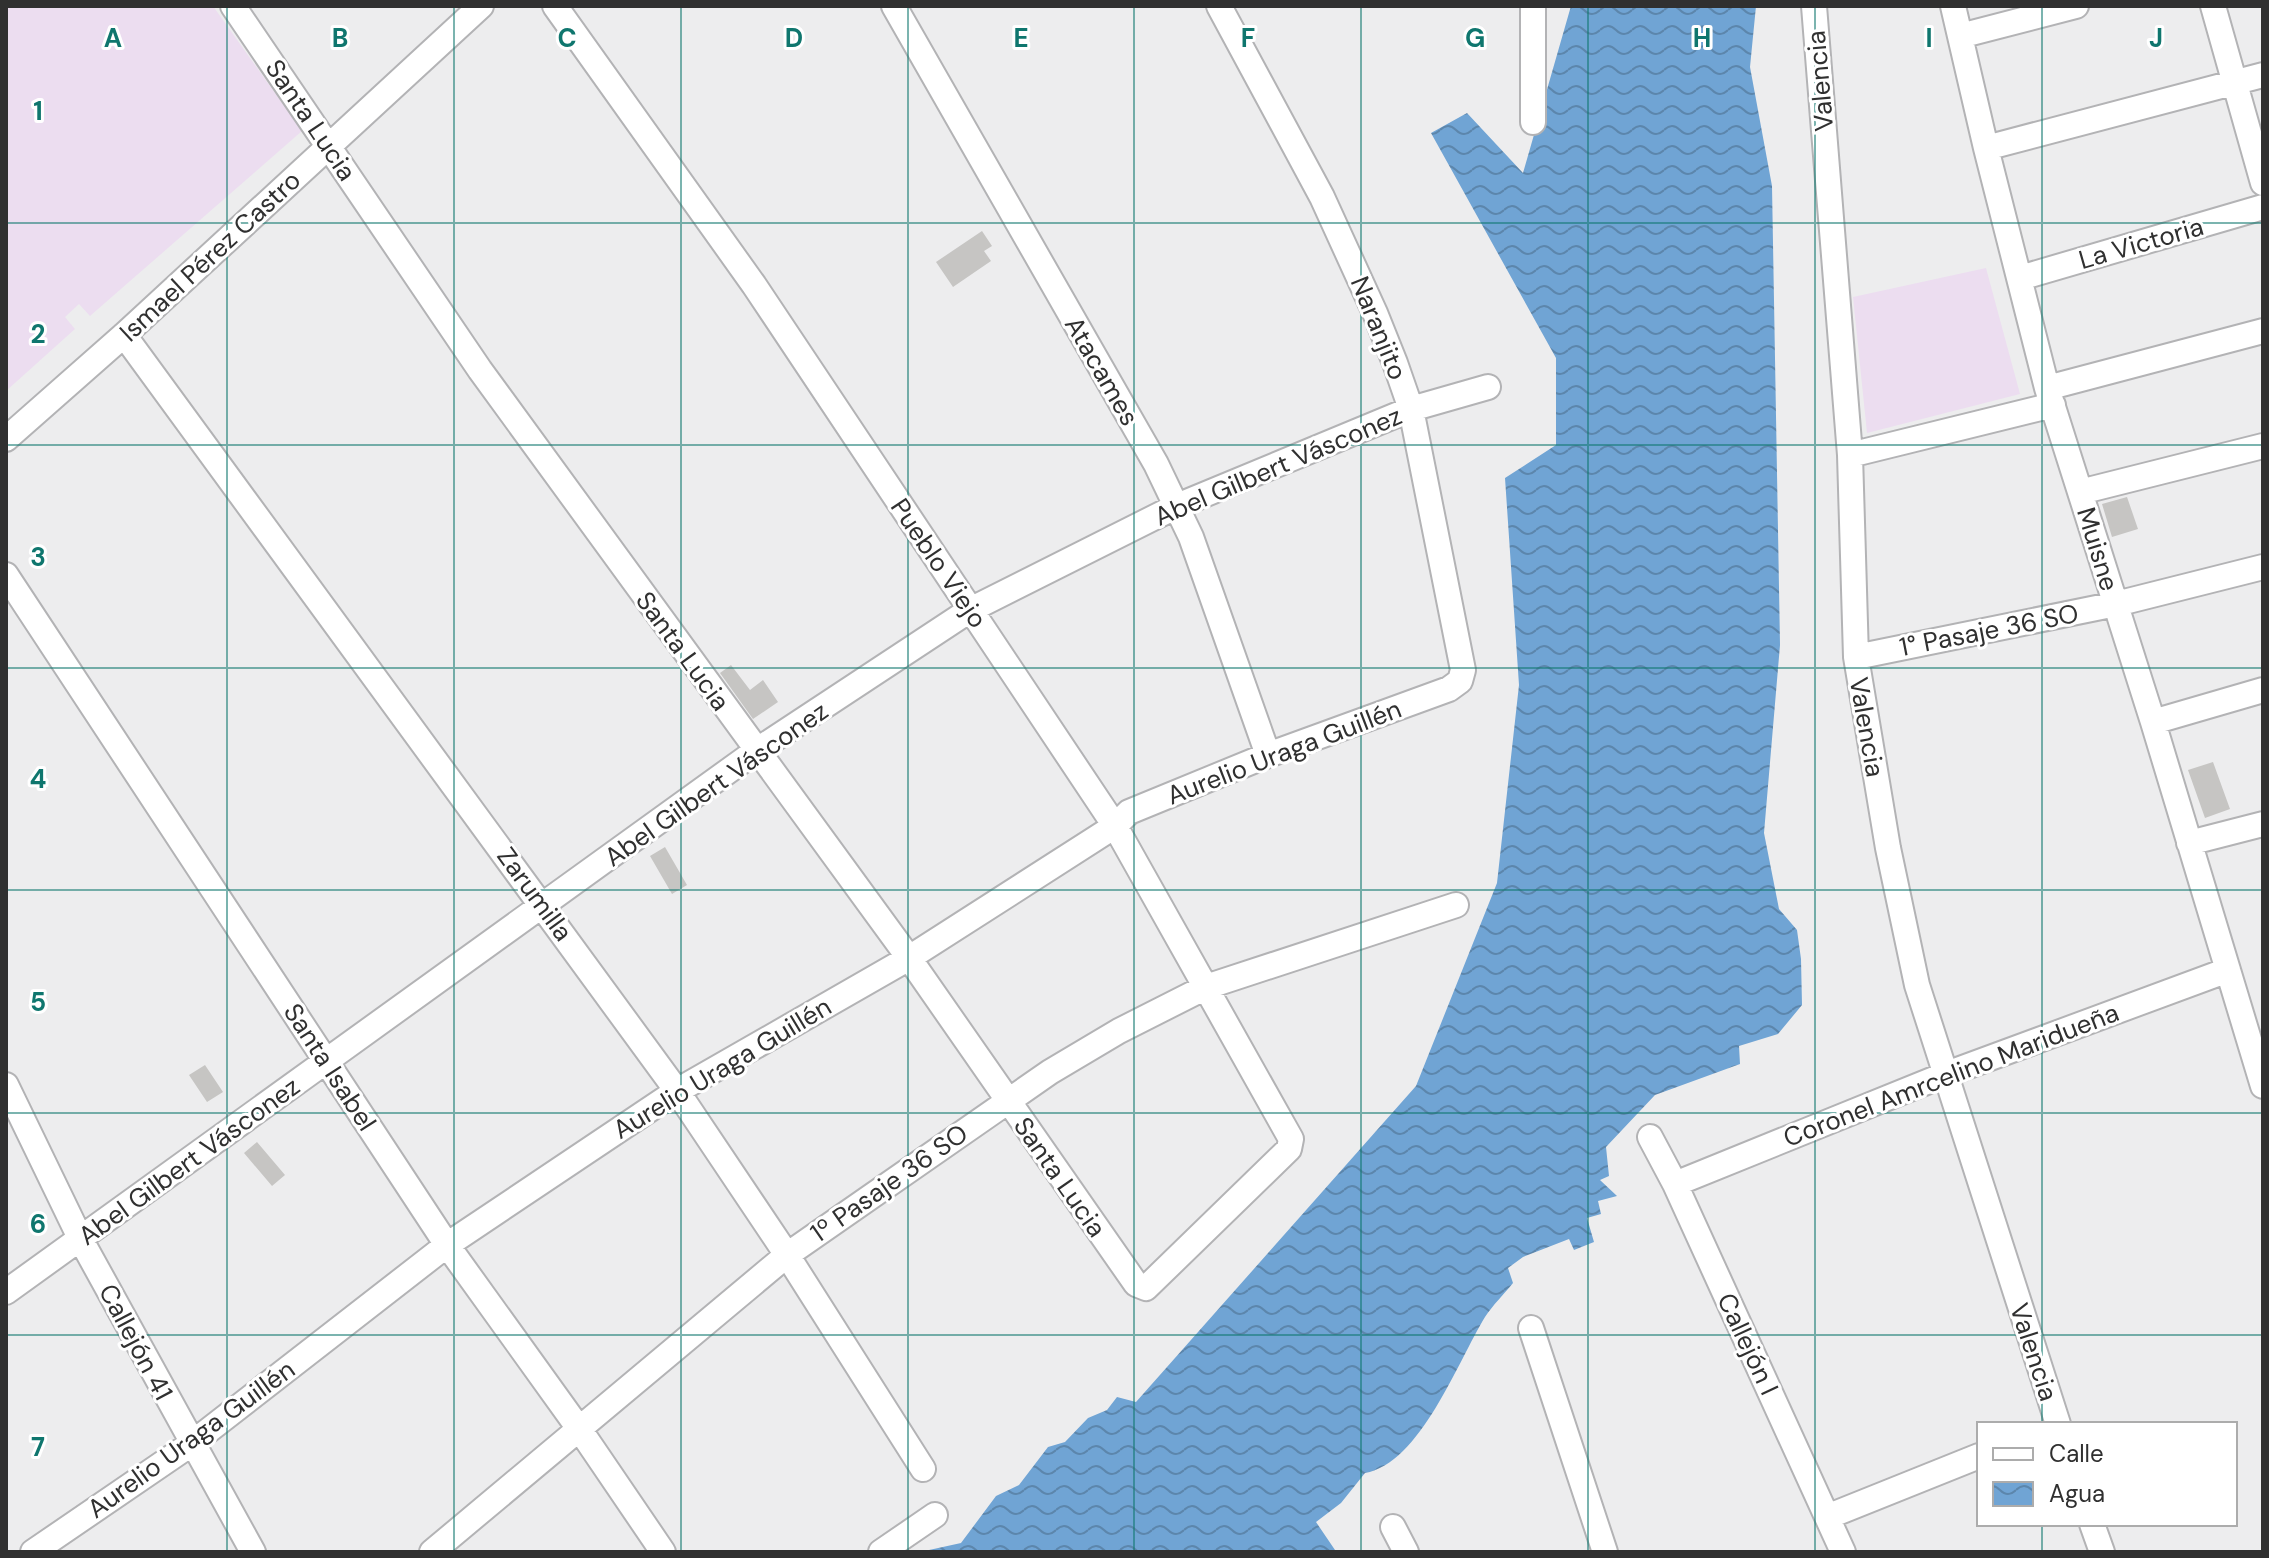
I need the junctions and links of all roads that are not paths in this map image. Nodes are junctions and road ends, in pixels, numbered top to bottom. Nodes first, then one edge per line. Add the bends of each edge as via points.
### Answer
1 (233, 6) edge
2 (481, 6) edge
3 (555, 6) edge
4 (894, 6) edge
5 (1219, 6) edge
6 (1533, 6) edge
7 (1814, 6) edge
8 (1953, 6) edge
9 (2076, 6) edge
10 (2213, 6) edge
11 (1960, 36) junction
12 (2263, 75) edge
13 (2234, 83) junction
14 (1533, 122) dead end
15 (329, 147) junction
16 (1986, 148) junction
17 (2263, 183) edge
18 (2263, 207) edge
19 (2020, 278) junction
20 (2263, 331) edge
21 (124, 335) junction
22 (1488, 387) dead end
23 (2050, 396) junction
24 (1411, 409) junction
25 (6, 439) edge
26 (2263, 446) edge
27 (1850, 455) junction
28 (2080, 492) junction
29 (1177, 506) junction
30 (2263, 567) edge
31 (6, 575) edge
32 (2116, 604) junction
33 (970, 610) junction
34 (1856, 657) junction
35 (1462, 677) joint
36 (2263, 690) edge
37 (2153, 722) junction
38 (756, 751) junction
39 (1268, 755) junction
40 (2263, 824) edge
41 (1115, 826) junction
42 (2189, 843) junction
43 (1456, 905) dead end
44 (544, 907) junction
45 (909, 958) junction
46 (2228, 970) junction
47 (1206, 987) junction
48 (327, 1061) junction
49 (1944, 1075) junction
50 (6, 1085) edge
51 (2263, 1086) edge
52 (677, 1091) junction
53 (1007, 1100) junction
54 (1650, 1137) dead end
55 (1675, 1184) junction
56 (81, 1240) junction
57 (447, 1245) junction
58 (787, 1255) junction
59 (1142, 1288) joint
60 (6, 1292) edge
61 (1531, 1328) dead end
62 (2057, 1422) edge
63 (580, 1430) junction
64 (191, 1444) junction
65 (1977, 1457) edge
66 (923, 1469) dead end
67 (935, 1515) dead end
68 (1827, 1517) junction
69 (2093, 1526) edge
70 (1393, 1527) dead end
71 (33, 1552) edge
72 (253, 1552) edge
73 (432, 1552) edge
74 (663, 1552) edge
75 (881, 1552) edge
76 (1406, 1552) edge
77 (1605, 1552) edge
78 (1843, 1552) edge
79 (2102, 1552) edge

1 - 15 street, Santa Lucia
2 - 15 street, Ismael Pérez Castro
3 - 33 street, Pueblo Viejo via 754,285
4 - 29 street, Atacames
5 - 24 street, Naranjito via 1322,197
6 - 14 street
7 - 27 street, Valencia
8 - 11 street, Muisne
9 - 11 street
10 - 13 street
11 - 16 street, Muisne
12 - 13 street
13 - 16 street
13 - 17 street
15 - 21 street, Ismael Pérez Castro
15 - 38 street, Santa Lucia via 489,383
16 - 19 street, Muisne
18 - 19 street, La Victoria
19 - 23 street, Muisne
20 - 23 street
21 - 25 street, Ismael Pérez Castro
21 - 44 street, Zarumilla
22 - 24 street, Abel Gilbert Vásconez
23 - 27 street
23 - 28 street, Muisne
24 - 29 street, Abel Gilbert Vásconez
24 - 35 street, Naranjito
26 - 28 street
27 - 34 street, Valencia
28 - 32 street, Muisne
29 - 33 street, Abel Gilbert Vásconez
29 - 39 street, Atacames
30 - 32 street, 1° Pasaje 36 SO
31 - 48 street, Santa Isabel
32 - 34 street, 1° Pasaje 36 SO
32 - 37 street, Muisne
33 - 38 street, Abel Gilbert Vásconez
33 - 41 street, Pueblo Viejo
34 - 49 street, Valencia via 1917,985
35 - 39 street, Aurelio Uraga Guillén via 1449,689
36 - 37 street
37 - 42 street, Muisne
38 - 44 street, Abel Gilbert Vásconez
38 - 45 street, Santa Lucia
39 - 41 street, Aurelio Uraga Guillén via 1133,811
40 - 42 street
41 - 45 street, Aurelio Uraga Guillén
41 - 47 street, Pueblo Viejo
42 - 46 street, Muisne
43 - 47 street, 1º Pasaje 36 SO
44 - 48 street, Abel Gilbert Vásconez
44 - 52 street, Zarumilla
45 - 52 street, Aurelio Uraga Guillén
45 - 53 street, Santa Lucia
46 - 49 street, Coronel Amrcelino Maridueña
46 - 51 street, Muisne
47 - 53 street, 1º Pasaje 36 SO via 1119,1031
47 - 59 street, Pueblo Viejo via 1291,1139 1289,1149
48 - 56 street, Abel Gilbert Vásconez
48 - 57 street, Santa Isabel
49 - 55 street, Coronel Amrcelino Maridueña
49 - 62 street, Valencia
50 - 56 street, Callejón 41
52 - 57 street, Aurelio Uraga Guillén
52 - 58 street, Zarumilla
53 - 58 street, 1º Pasaje 36 SO
53 - 59 street, Santa Lucia
54 - 55 street, Callejón I
55 - 68 street, Callejón I
56 - 60 street, Abel Gilbert Vásconez
56 - 64 street, Callejón 41
57 - 63 street, Santa Isabel
57 - 64 street, Aurelio Uraga Guillén
58 - 63 street, 1º Pasaje 36 SO
58 - 66 street, Zarumilla
61 - 77 street
63 - 73 street, 1º Pasaje 36 SO
63 - 74 street, Santa Isabel
64 - 71 street, Aurelio Uraga Guillén
64 - 72 street, Callejón 41
65 - 68 street
67 - 75 street
68 - 78 street, Callejón I
69 - 79 street
70 - 76 street

